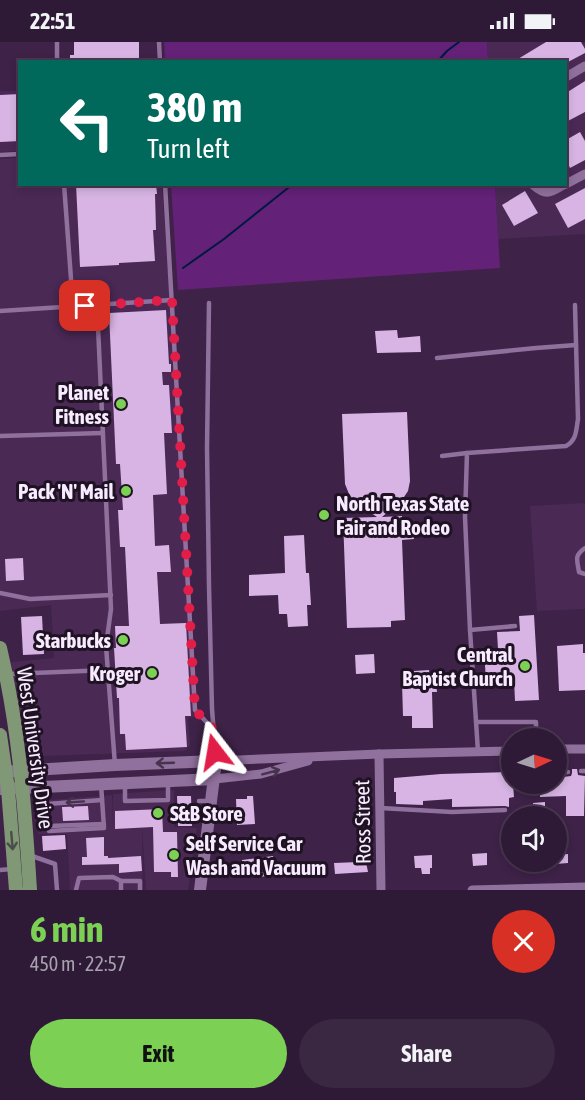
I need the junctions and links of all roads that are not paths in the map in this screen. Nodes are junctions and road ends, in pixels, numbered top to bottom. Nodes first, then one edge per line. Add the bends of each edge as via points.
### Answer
1 (57, 42) edge
2 (159, 42) edge
3 (57, 60) edge
4 (160, 60) edge
5 (585, 66) edge
6 (567, 76) edge
7 (18, 154) edge
8 (0, 155) edge
9 (585, 174) edge
10 (567, 183) edge
11 (64, 186) edge
12 (165, 186) edge
13 (534, 186) edge
14 (562, 186) edge
15 (172, 300) junction
16 (209, 303) dead end
17 (97, 305) junction
18 (575, 305) dead end
19 (73, 306) junction
20 (0, 311) edge
21 (576, 345) junction
22 (437, 358) dead end
23 (103, 433) junction
24 (0, 436) edge
25 (467, 453) junction
26 (442, 456) dead end
27 (585, 548) edge
28 (585, 574) edge
29 (0, 593) edge
30 (111, 595) junction
31 (515, 627) dead end
32 (470, 630) junction
33 (0, 648) edge
34 (108, 669) junction
35 (6, 674) junction
36 (476, 722) junction
37 (536, 728) edge
38 (213, 729) junction
39 (0, 735) edge
40 (567, 749) edge
41 (585, 749) edge
42 (501, 751) edge
43 (478, 752) junction
44 (380, 754) junction
45 (325, 757) junction
46 (216, 761) junction
47 (115, 765) junction
48 (21, 771) junction
49 (3, 772) edge
50 (215, 779) junction
51 (167, 781) junction
52 (125, 783) junction
53 (101, 784) junction
54 (46, 787) junction
55 (22, 788) junction
56 (4, 789) edge
57 (102, 800) junction
58 (47, 804) junction
59 (380, 808) junction
60 (501, 810) edge
61 (6, 819) edge
62 (193, 844) dead end
63 (206, 844) junction
64 (28, 855) junction
65 (15, 868) junction
66 (189, 869) dead end
67 (0, 870) edge
68 (202, 871) junction
69 (121, 881) junction
70 (585, 887) edge
71 (16, 890) edge
72 (30, 890) edge
73 (57, 890) edge
74 (76, 890) edge
75 (121, 890) edge
76 (140, 890) edge
77 (200, 890) edge
78 (381, 890) edge
79 (472, 890) edge

1 - 3 lane
2 - 4 lane
5 - 6 street
7 - 8 lane
9 - 10 street
11 - 19 lane
12 - 15 lane
13 - 14 street via 550,193
15 - 17 lane
15 - 38 lane via 195,710
16 - 38 lane via 207,448
17 - 19 lane
17 - 23 lane
18 - 21 lane
19 - 20 lane
21 - 22 lane
21 - 25 lane via 578,419 572,442 566,446
23 - 24 lane
23 - 30 lane
25 - 26 lane
25 - 32 lane via 465,517
27 - 28 lane via 576,557 579,572
29 - 30 lane via 30,599
30 - 34 lane
31 - 32 lane
32 - 36 lane
33 - 35 main road, West University Drive
34 - 35 lane
34 - 47 lane
35 - 48 main road, West University Drive
36 - 37 lane via 536,722
36 - 43 lane
38 - 46 lane
39 - 49 main road, West University Drive
40 - 41 street
42 - 43 street
43 - 44 street
44 - 45 street
44 - 59 street, Ross Street
45 - 46 street
50 -> 45 street via 261,774
46 -> 47 street
46 - 50 street
47 - 48 street
47 - 52 street
48 - 49 street
48 - 55 main road, West University Drive
49 - 56 main road, West University Drive
50 - 51 street
50 - 63 street via 205,801
51 - 52 street
51 - 52 lane via 168,800 125,801
52 - 53 street
53 - 54 street
53 - 57 lane
54 - 55 street
54 - 58 lane
55 - 56 street
55 - 64 main road, West University Drive
56 - 61 main road, West University Drive
57 -> 58 lane
57 - 58 lane via 104,824 49,826
59 - 60 lane via 452,813
59 - 78 street, Ross Street
61 -> 65 main road, West University Drive
62 - 63 lane
63 - 68 street
64 - 72 main road, West University Drive
64 - 73 lane via 56,864
65 - 67 lane
65 - 71 main road, West University Drive
66 - 68 lane
68 - 77 street
69 - 74 lane via 113,877 79,878
69 - 75 lane
69 - 76 lane via 140,881
70 - 79 street

